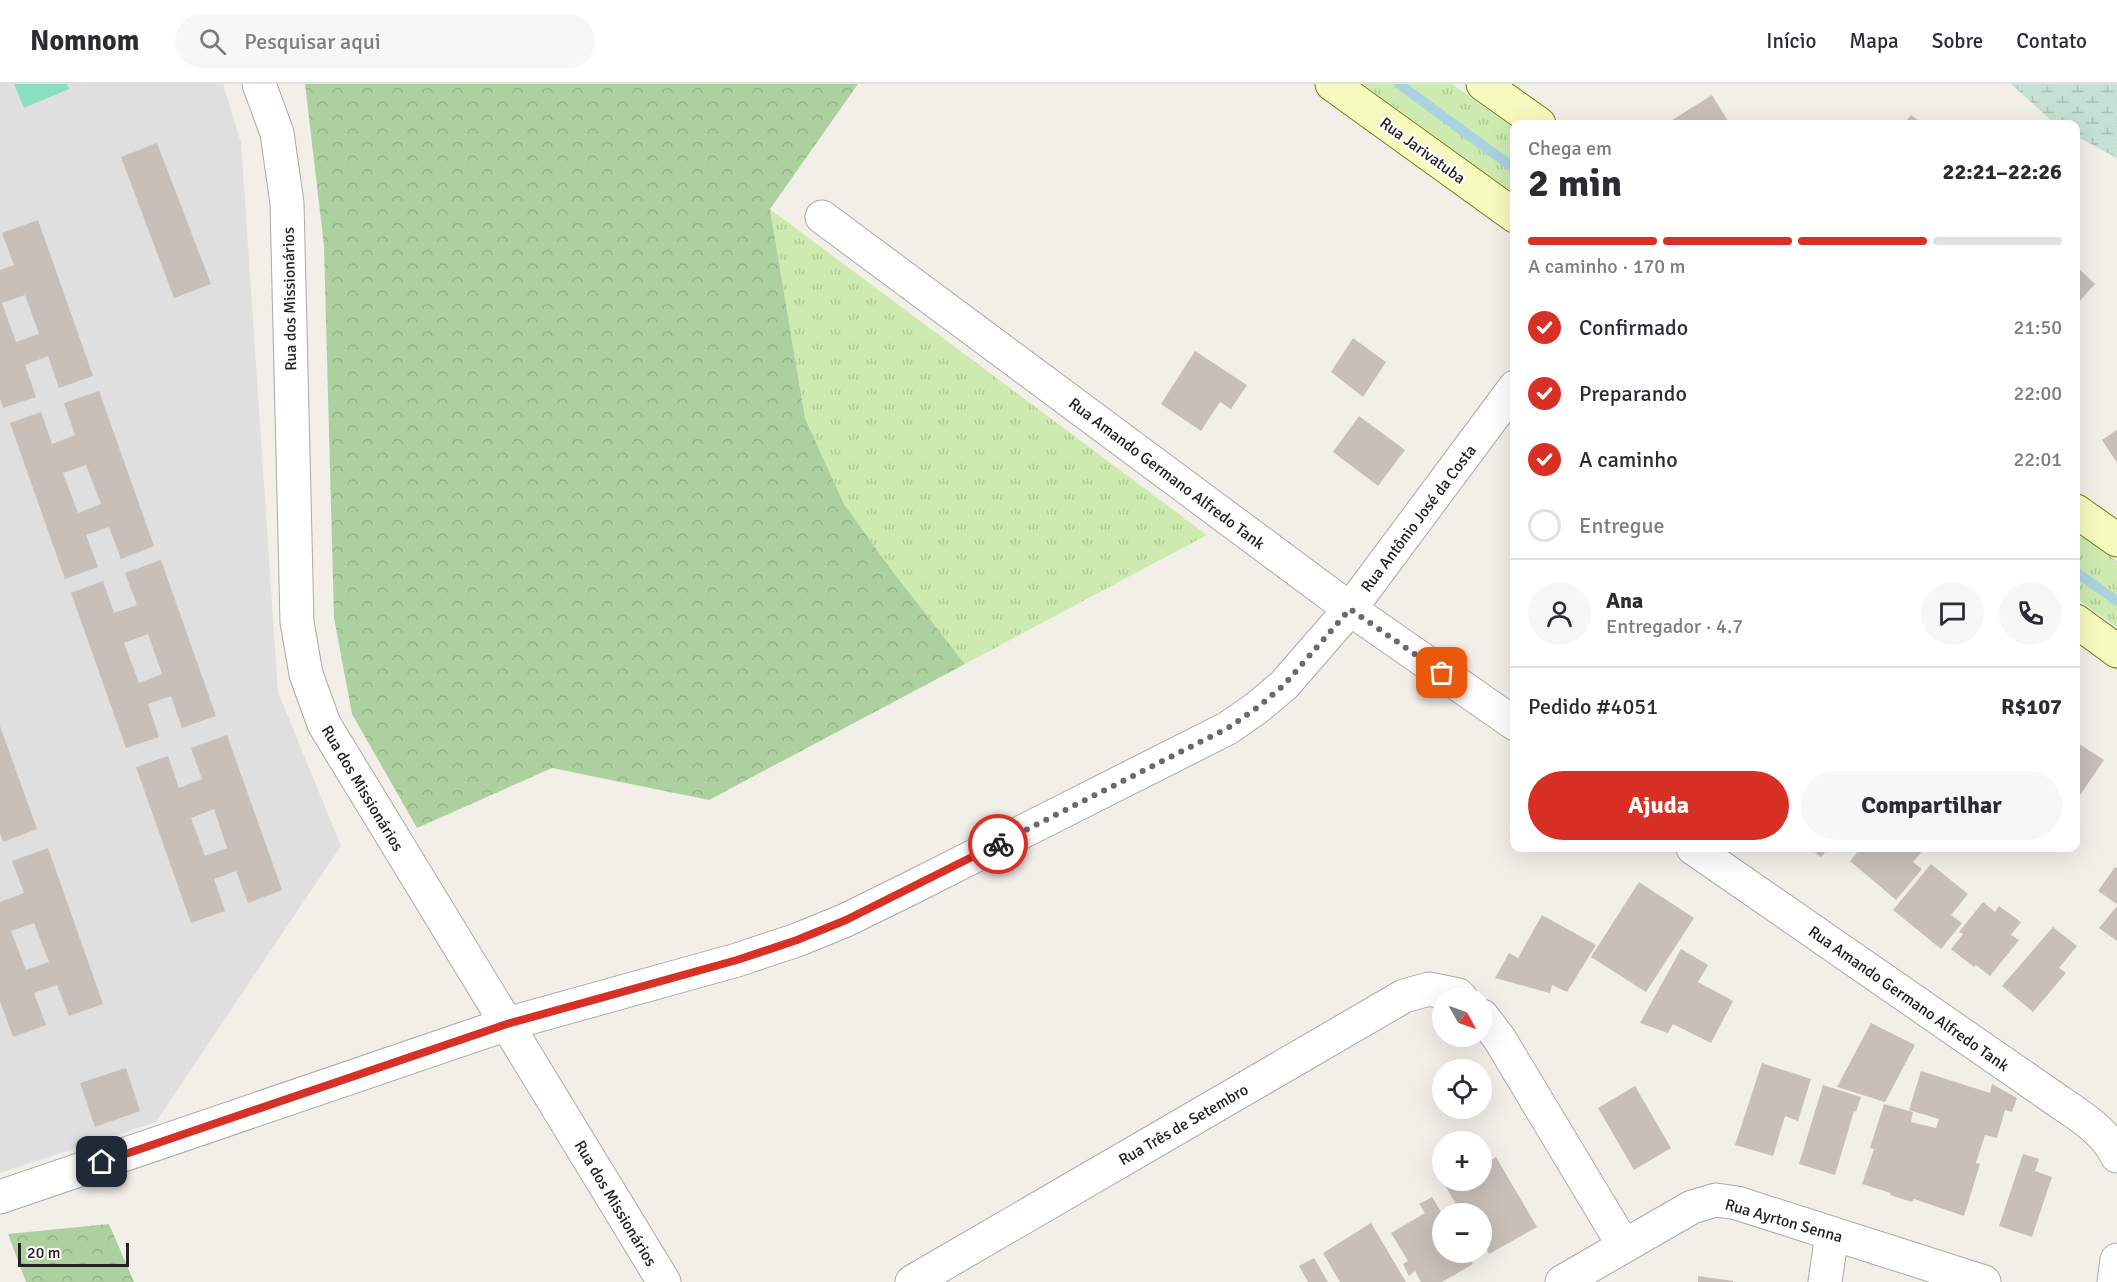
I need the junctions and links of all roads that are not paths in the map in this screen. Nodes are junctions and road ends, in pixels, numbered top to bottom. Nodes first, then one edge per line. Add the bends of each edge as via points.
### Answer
1 (259, 84) edge
2 (1332, 84) edge
3 (1483, 84) edge
4 (1533, 120) edge
5 (1510, 212) edge
6 (822, 217) dead end
7 (1510, 394) edge
8 (2080, 514) edge
9 (2117, 540) edge
10 (1350, 609) junction
11 (2080, 624) edge
12 (2117, 651) edge
13 (1510, 721) edge
14 (1699, 852) edge
15 (1432, 990) edge
16 (507, 1024) junction
17 (1492, 1029) edge
18 (2117, 1156) edge
19 (0, 1197) edge
20 (1832, 1234) junction
21 (1624, 1246) junction
22 (2117, 1260) edge
23 (664, 1282) edge
24 (912, 1282) edge
25 (1562, 1282) edge
26 (1826, 1282) edge
27 (1984, 1282) edge
28 (2114, 1282) edge

1 - 16 street, Rua dos Missionários via 277,133 287,203 297,622 306,674 324,724
2 - 5 street, Rua Jarivatuba
3 - 4 street
6 - 10 street, Rua Amando Germano Alfredo Tank
7 - 10 street, Rua Antônio José da Costa
8 - 9 street
10 - 13 street, Rua Amando Germano Alfredo Tank
10 - 16 street, Rua Antônio José da Costa via 1284,685 1228,728 846,920 737,960
11 - 12 street
14 - 18 street, Rua Amando Germano Alfredo Tank via 2048,1094 2096,1129
15 - 24 street, Rua Três de Setembro via 1404,996
16 - 19 street, Rua Antônio José da Costa
16 - 23 street, Rua dos Missionários
17 - 21 street
20 - 21 street, Rua Ayrton Senna via 1737,1203 1716,1200 1692,1207
20 - 26 street
20 - 27 street, Rua Ayrton Senna
21 - 25 street, Rua Ayrton Senna
22 - 28 street

